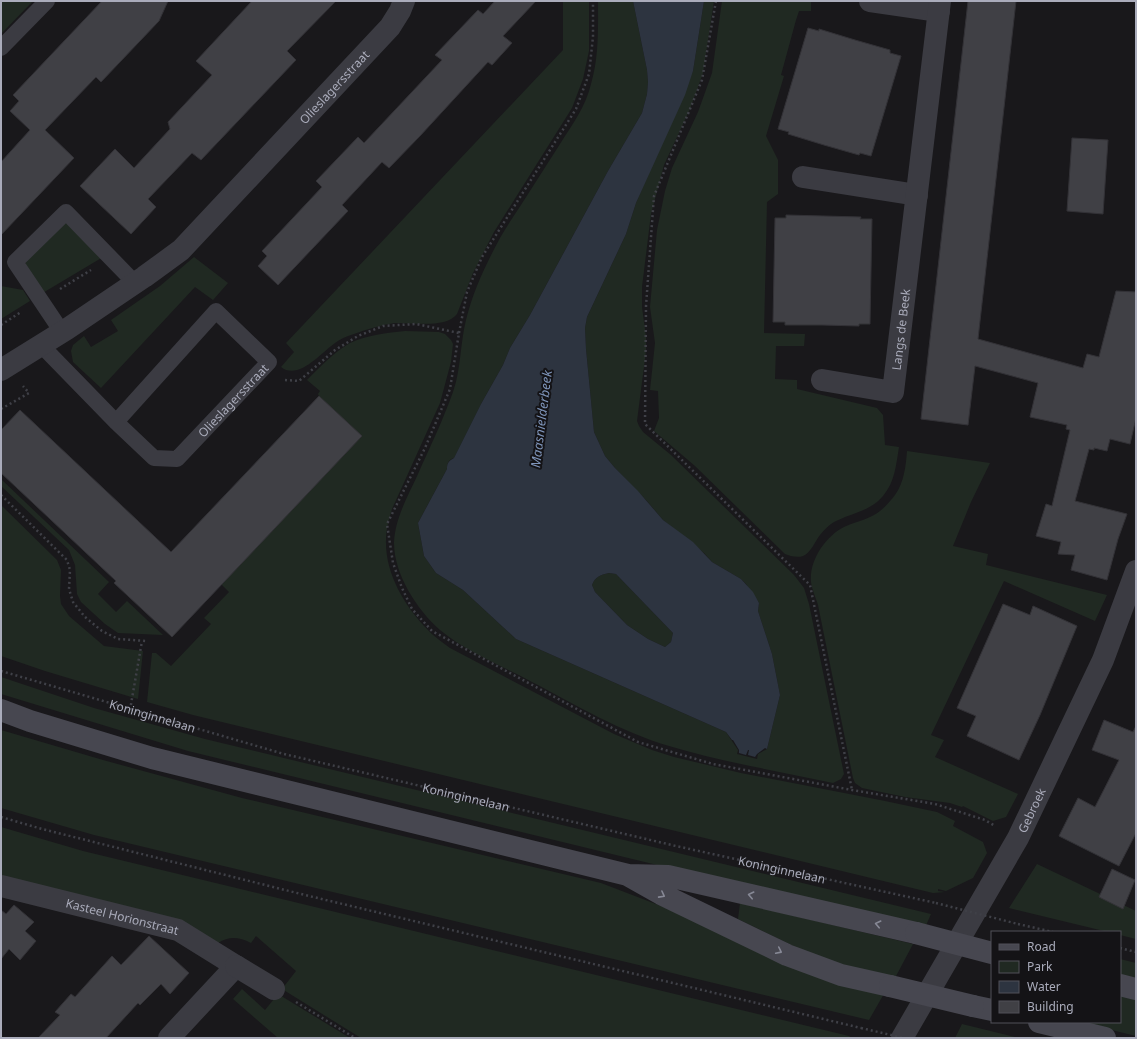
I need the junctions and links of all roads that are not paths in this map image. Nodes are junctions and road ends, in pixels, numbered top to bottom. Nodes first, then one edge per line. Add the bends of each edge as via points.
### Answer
1 (47, 1) edge
2 (404, 1) edge
3 (870, 1) edge
4 (940, 6) edge
5 (1, 48) edge
6 (803, 177) dead end
7 (917, 195) junction
8 (135, 283) junction
9 (62, 332) junction
10 (41, 345) junction
11 (1, 370) edge
12 (822, 380) dead end
13 (116, 422) junction
14 (1136, 571) edge
15 (1, 710) edge
16 (1, 716) edge
17 (30, 721) junction
18 (628, 875) junction
19 (1, 886) edge
20 (991, 953) edge
21 (236, 966) junction
22 (1121, 985) edge
23 (274, 989) road end
24 (1136, 990) edge
25 (983, 1008) edge
26 (1043, 1023) edge
27 (169, 1038) edge
28 (903, 1038) edge
29 (1105, 1038) edge

1 - 5 lane
2 - 8 street, Olieslagersstraat via 390,27 181,250
3 - 4 street, Langs de Beek
4 - 7 street, Langs de Beek
6 - 7 street
7 - 12 street, Langs de Beek via 893,392
8 - 9 street, Olieslagersstraat
8 - 9 lane via 66,212 15,262
9 - 10 street, Olieslagersstraat
10 - 11 street, Olieslagersstraat
10 - 13 lane, Olieslagersstraat
13 - 13 lane, Olieslagersstraat via 154,458 177,459 269,362 216,311
14 - 28 street, Gebroek via 1103,660 1018,838
15 - 17 main road
16 - 17 main road
17 - 18 main road via 152,758
20 -> 18 main road, bridge via 668,876
18 -> 25 main road, bridge via 661,894 787,955 841,975
19 - 21 street, Kasteel Horionstraat via 178,930
21 - 23 street, Kasteel Horionstraat
21 - 27 street
22 - 24 main road
26 - 29 main road

